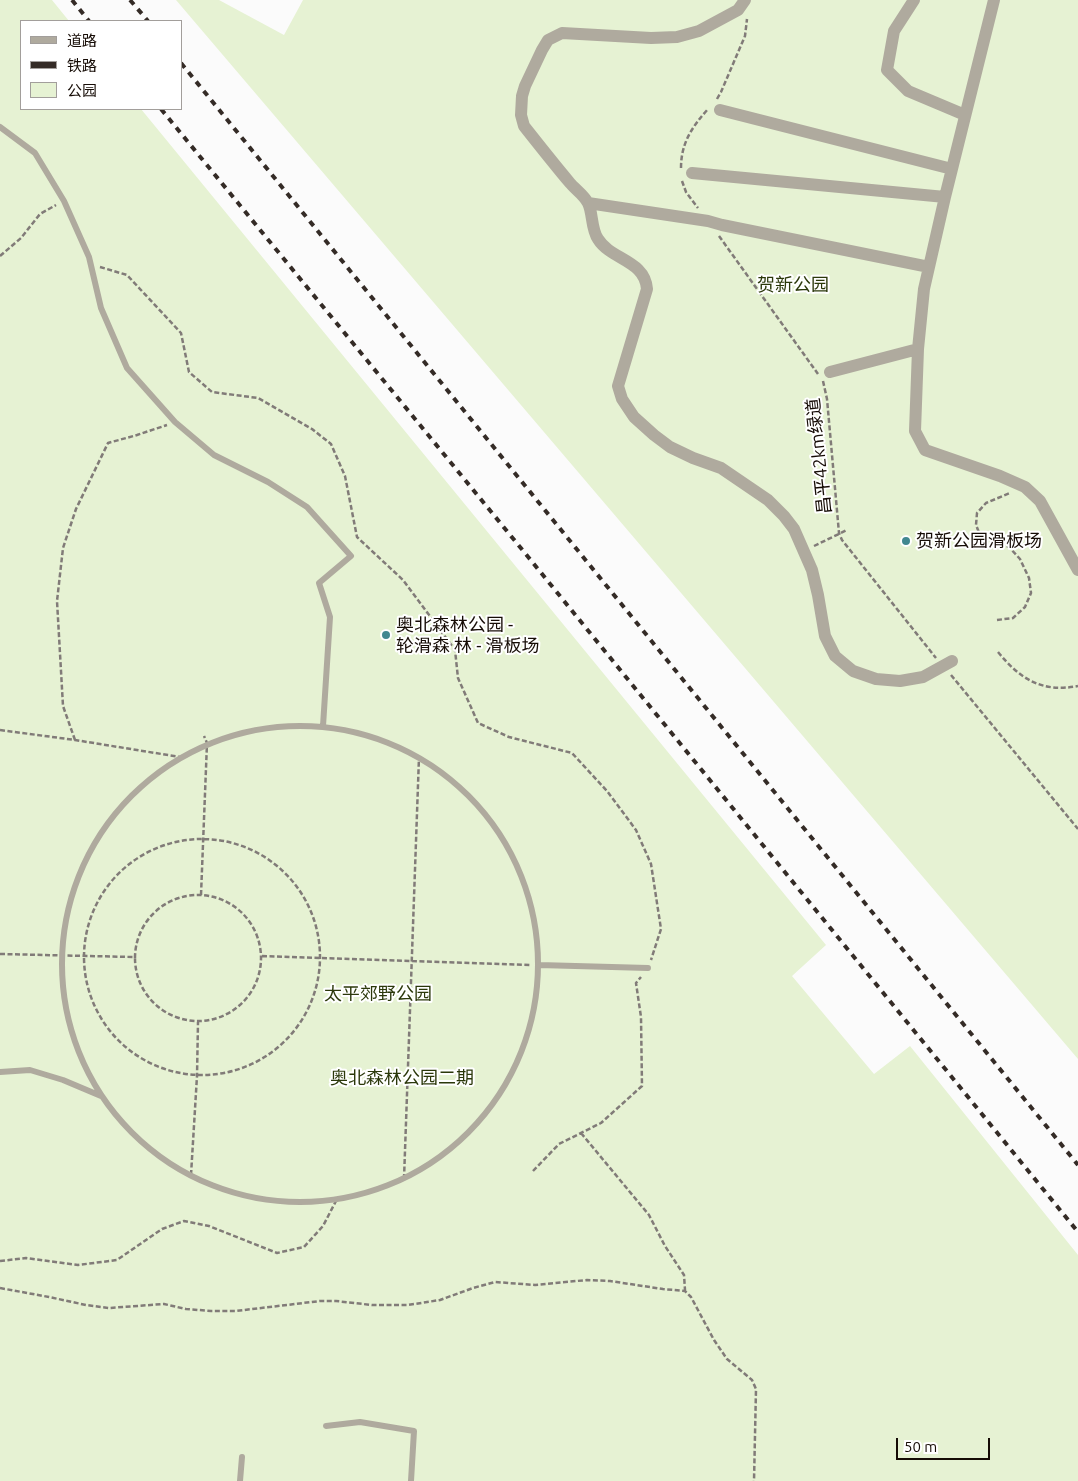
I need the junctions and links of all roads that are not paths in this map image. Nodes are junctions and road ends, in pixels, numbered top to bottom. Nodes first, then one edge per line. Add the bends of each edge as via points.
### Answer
1 (745, 0) edge
2 (914, 0) edge
3 (994, 0) edge
4 (715, 107) road end
5 (965, 115) junction
6 (0, 127) edge
7 (952, 169) junction
8 (685, 174) road end
9 (945, 197) junction
10 (588, 203) junction
11 (929, 267) junction
12 (918, 349) junction
13 (830, 372) dead end
14 (1078, 570) edge
15 (948, 664) road end
16 (322, 726) junction
17 (539, 965) junction
18 (648, 968) road end
19 (0, 1072) edge
20 (101, 1096) junction
21 (326, 1426) dead end
22 (242, 1457) dead end
23 (240, 1481) edge
24 (411, 1481) edge

1 - 10 street via 738,10 699,32 677,37 562,33 548,40 525,86 521,115 524,126
2 - 5 street via 894,31 887,70 908,91
3 - 5 street
4 - 7 street
5 - 7 street
6 - 16 lane via 35,153 64,201 89,257 101,308 127,368 175,422 214,455 268,482 307,507 351,556 319,583 330,617
7 - 9 street
8 - 9 street
9 - 11 street
10 - 11 street via 708,221
10 - 15 street via 598,240 638,269 646,280 647,289 618,386 634,417 670,447 721,468 768,500 784,516 794,529 812,570 825,636 835,656 853,671 876,679 900,681 923,677
11 - 12 street
12 - 13 street
12 - 14 street via 915,431 925,450 1025,487 1040,501
16 - 17 lane via 388,742 419,757 460,787 493,824 518,868 534,915
16 - 20 lane via 264,728 207,743 180,757 132,794 94,841 70,896 61,955 64,1004 78,1052
17 - 18 lane
17 - 20 lane via 533,1018 515,1068 487,1113 449,1150 404,1178 371,1191 337,1199 287,1202 237,1194 191,1176 141,1141
19 - 20 lane via 30,1070
21 - 24 lane via 360,1422 414,1431
22 - 23 lane

